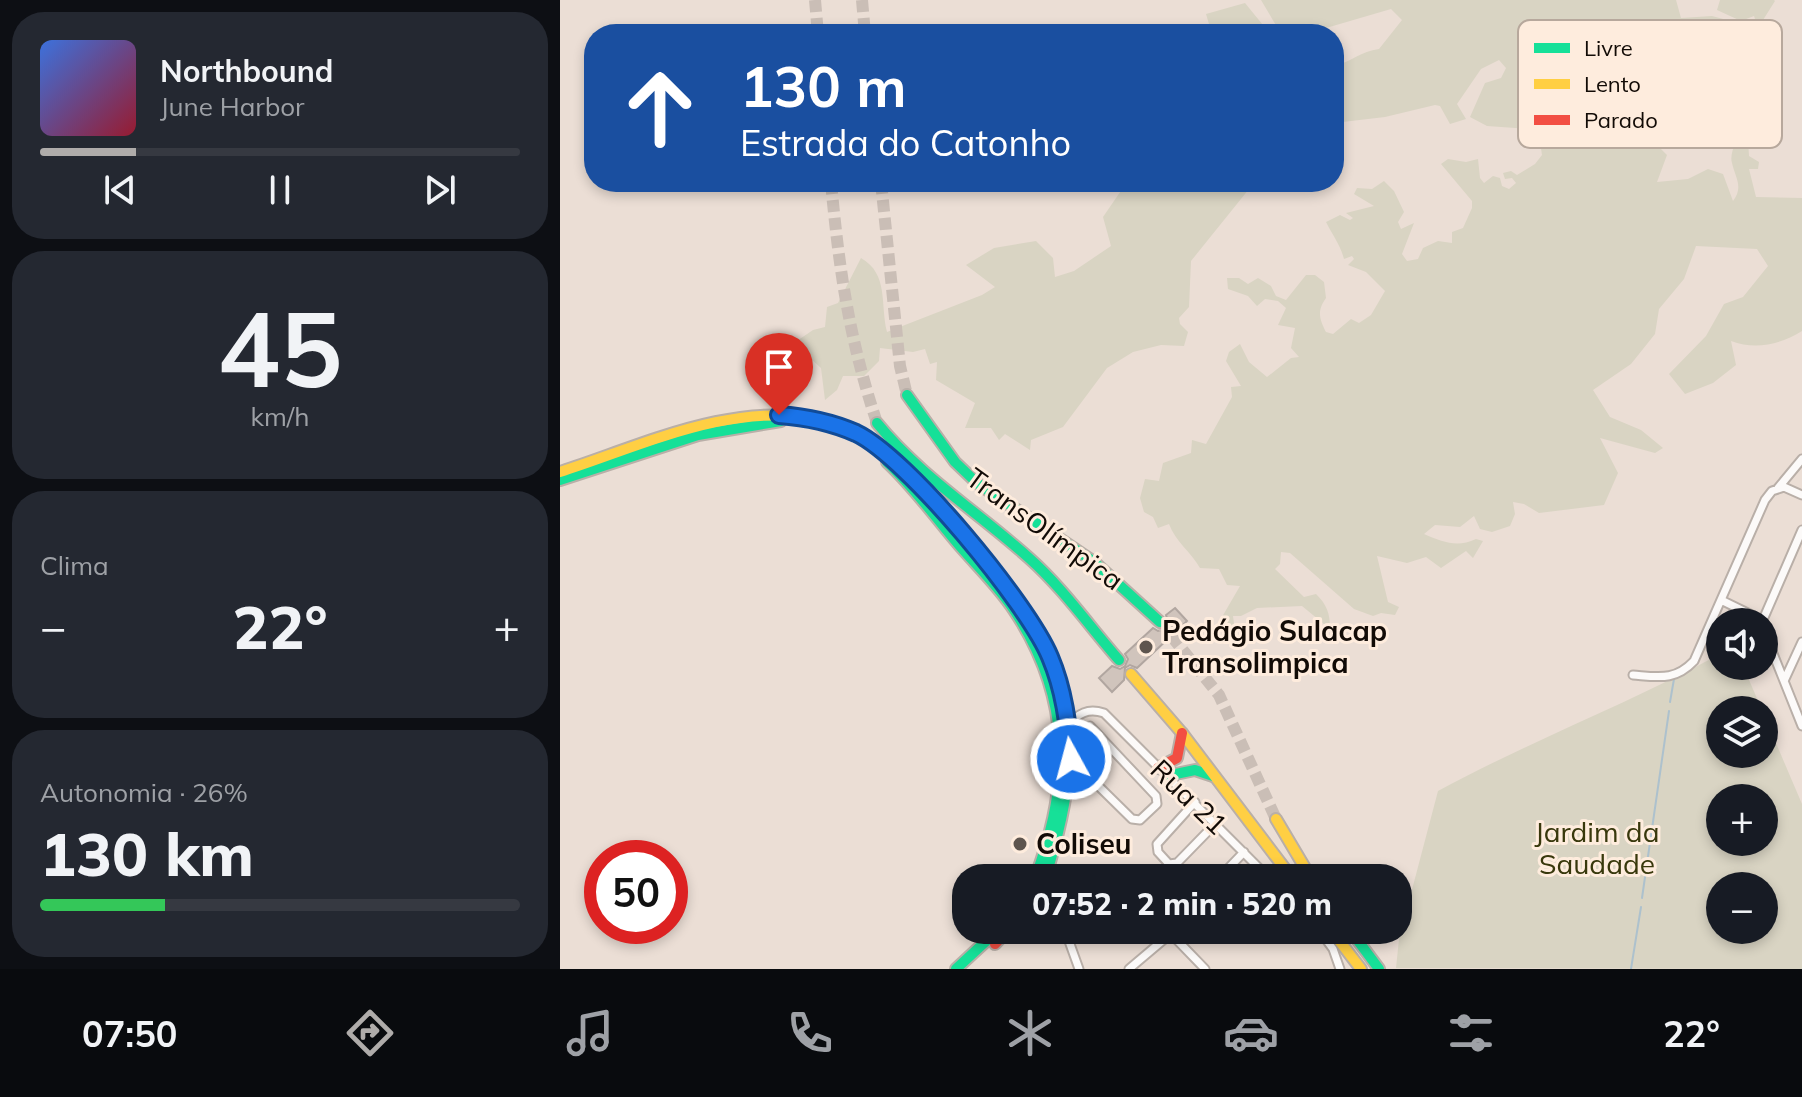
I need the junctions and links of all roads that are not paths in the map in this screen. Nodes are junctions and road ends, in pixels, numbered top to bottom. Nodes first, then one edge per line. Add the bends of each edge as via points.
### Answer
1 (907, 395) tunnel mouth
2 (877, 423) tunnel mouth
3 (1802, 459) edge
4 (560, 472) edge
5 (560, 480) edge
6 (1778, 488) junction
7 (1802, 495) edge
8 (1802, 530) edge
9 (1721, 600) junction
10 (1737, 608) edge
11 (1768, 608) edge
12 (1160, 622) tunnel mouth
13 (1802, 642) edge
14 (1040, 646) junction
15 (1119, 660) dead end
16 (1778, 666) edge
17 (1131, 674) dead end
18 (1633, 675) dead end
19 (1784, 681) junction
20 (1068, 726) junction
21 (1090, 726) dead end
22 (1802, 726) edge
23 (1182, 733) junction
24 (1071, 759) junction
25 (1162, 772) junction
26 (1216, 777) junction
27 (1195, 802) junction
28 (1276, 819) tunnel mouth
29 (1216, 823) junction
30 (1244, 852) junction
31 (1040, 864) edge
32 (1049, 864) edge
33 (1232, 864) edge
34 (1256, 864) edge
35 (1281, 864) edge
36 (1303, 864) edge
37 (983, 944) edge
38 (993, 944) edge
39 (1070, 944) edge
40 (1330, 944) edge
41 (1337, 944) edge
42 (1360, 944) edge
43 (956, 969) edge
44 (967, 969) edge
45 (1079, 969) edge
46 (1129, 969) edge
47 (1205, 969) edge
48 (1340, 969) edge
49 (1361, 969) edge
50 (1379, 969) edge

1 - 12 main road, TransOlímpica via 955,462 977,483 1094,562
2 - 15 main road, TransOlímpica via 946,493 1031,559
3 - 6 street
4 - 14 main road via 750,415 807,417 857,433 896,461 1005,586
5 - 14 main road via 748,424 779,421 835,431 890,465
6 - 7 street
6 - 9 street via 1760,508
8 - 11 street
9 - 10 street
9 - 18 street via 1685,671 1676,677
13 - 19 street
14 - 20 main road via 1059,682
14 - 31 main road via 1059,717 1063,774 1055,823
16 - 19 street
17 - 23 main road
19 - 22 street
20 - 24 main road
20 - 25 street, Rua 21 via 1080,713 1095,710 1115,721
21 - 24 street via 1156,796 1157,804 1140,820 1132,819
23 - 25 main road via 1177,758
23 - 26 main road
24 - 32 main road via 1068,802
25 - 26 main road via 1195,770
25 - 27 street, Rua 21
26 - 35 main road
27 - 29 street, Rua 21
27 - 29 street via 1157,844 1169,864 1177,863
28 - 36 main road
29 - 30 street, Rua 21
30 - 33 street
30 - 34 street, Rua 21
37 - 43 main road
38 - 44 main road
39 - 45 street
40 - 48 street
41 - 49 main road
42 - 50 main road
46 - 47 street via 1168,936

